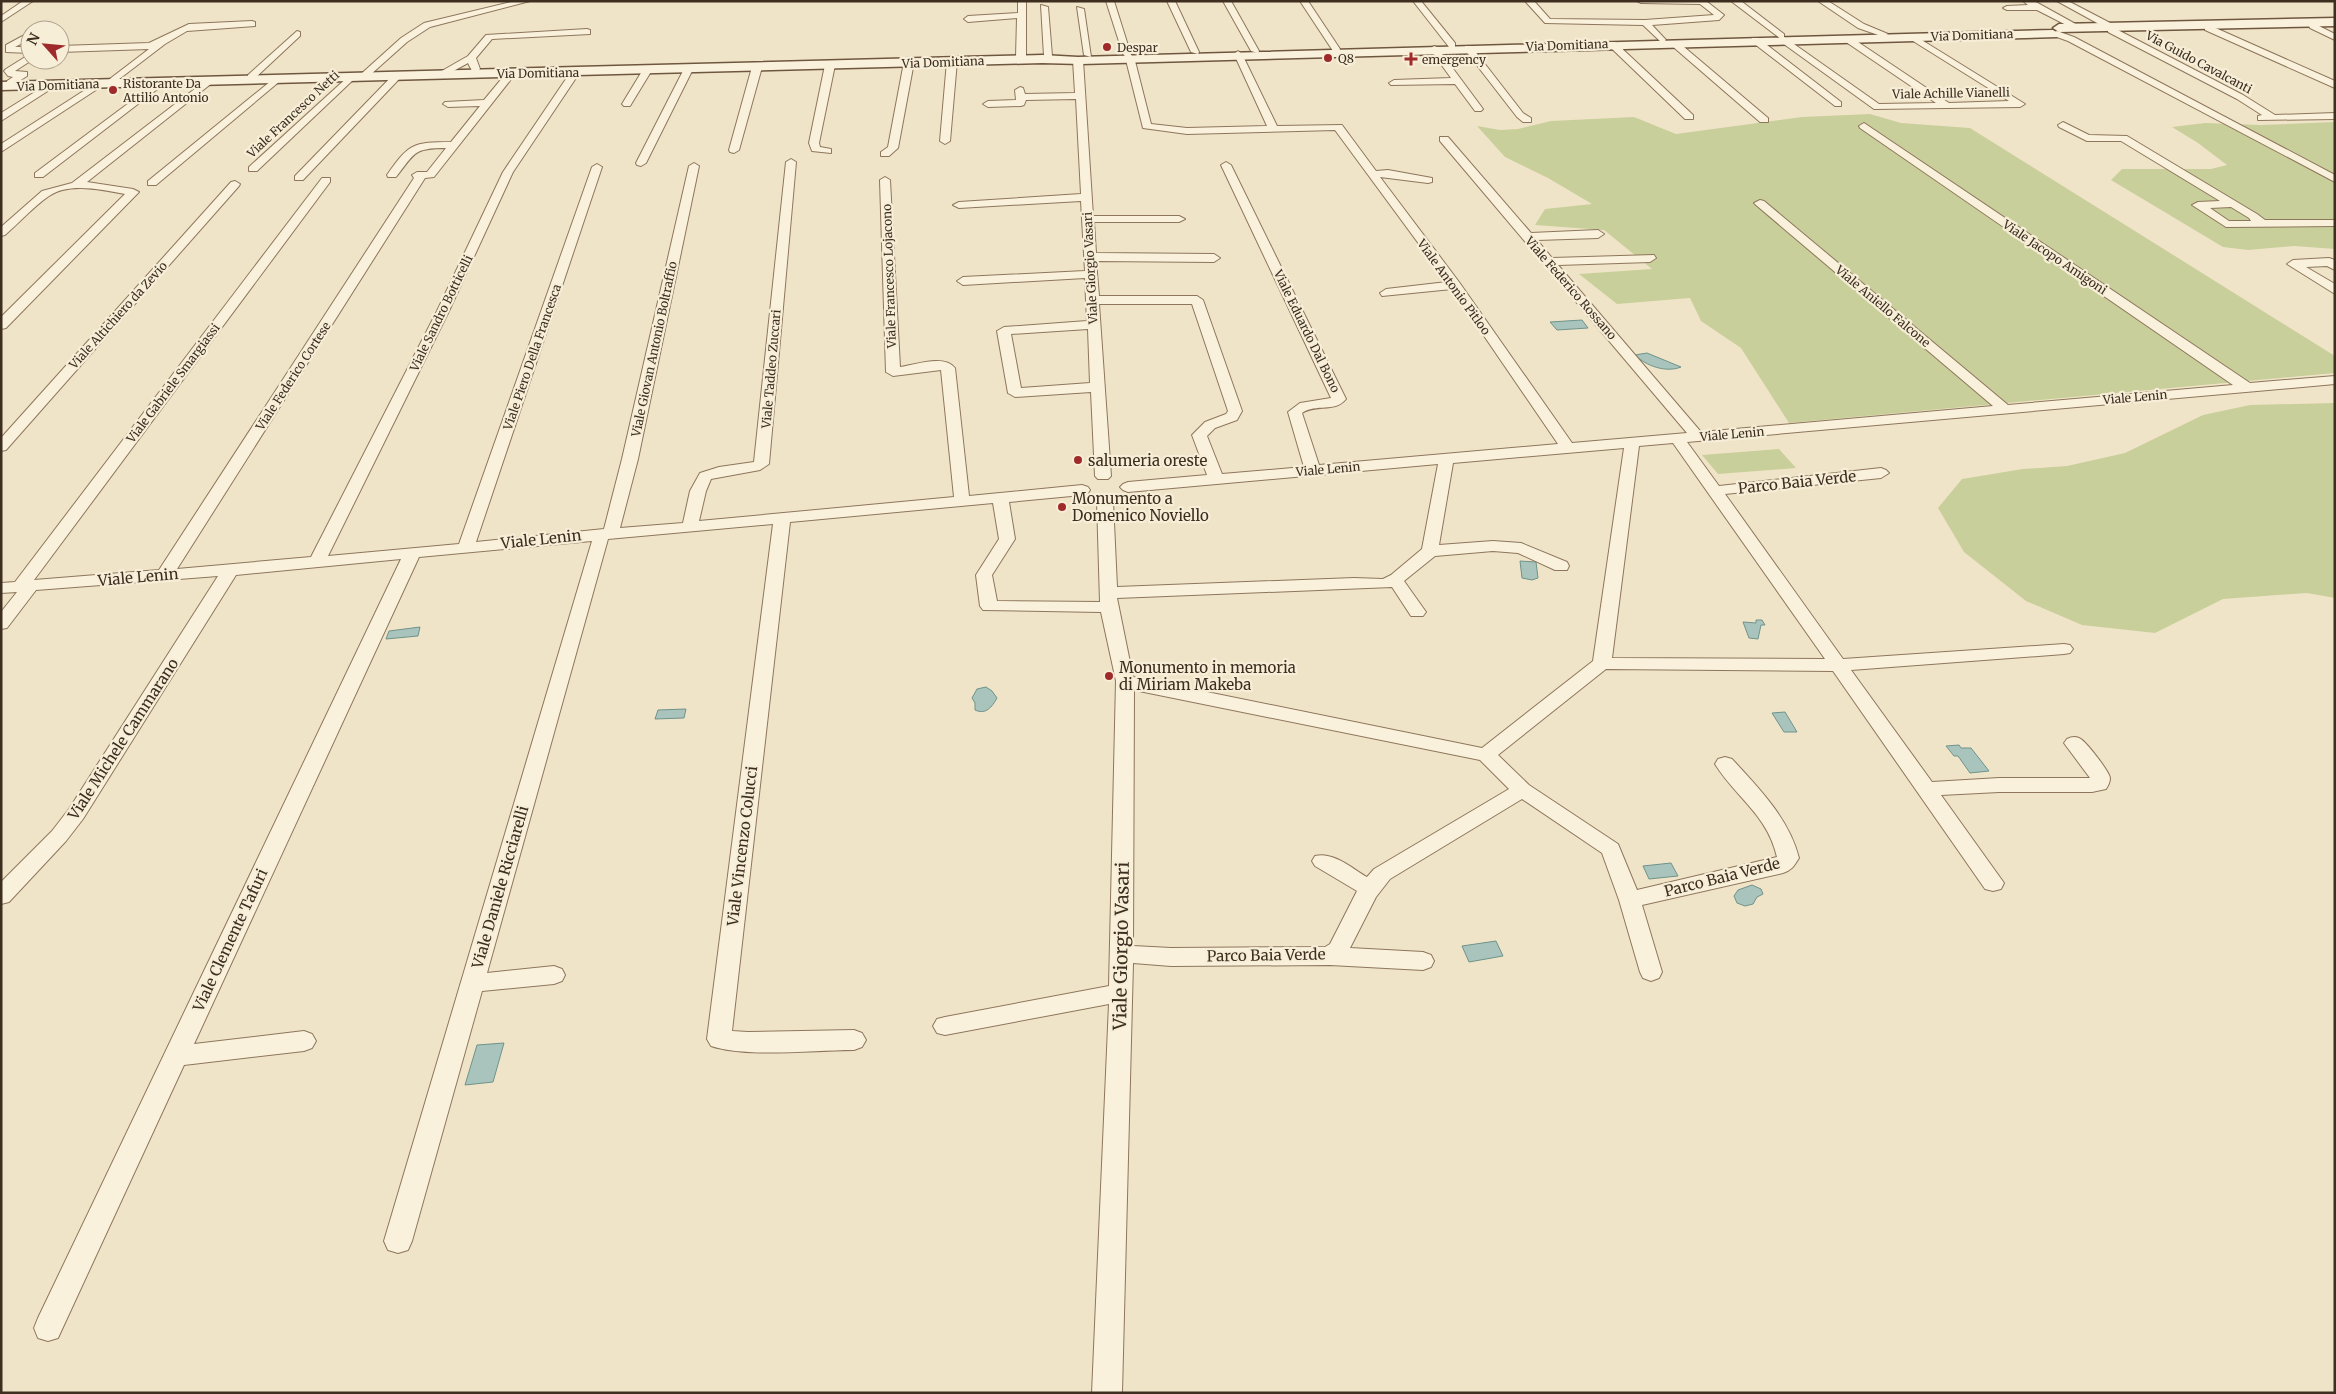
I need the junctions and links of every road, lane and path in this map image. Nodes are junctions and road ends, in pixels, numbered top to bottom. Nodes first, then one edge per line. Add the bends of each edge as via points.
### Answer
1 (29, 1) edge
2 (526, 1) edge
3 (1022, 1) edge
4 (1110, 1) edge
5 (1171, 1) edge
6 (1227, 1) edge
7 (1304, 1) edge
8 (1417, 1) edge
9 (1529, 1) edge
10 (1640, 1) edge
11 (1735, 1) edge
12 (1812, 1) edge
13 (1822, 1) edge
14 (2027, 1) edge
15 (2060, 1) edge
16 (1701, 2) edge
17 (2038, 7) junction
18 (1044, 8) dead end
19 (2007, 8) dead end
20 (1080, 9) dead end
21 (1022, 15) junction
22 (968, 19) dead end
23 (1, 20) edge
24 (2335, 22) edge
25 (1645, 23) junction
26 (252, 24) dead end
27 (2313, 26) junction
28 (2335, 26) edge
29 (2111, 28) junction
30 (2208, 28) junction
31 (2053, 31) junction
32 (587, 32) dead end
33 (2073, 33) junction
34 (297, 34) dead end
35 (1884, 34) junction
36 (1840, 36) junction
37 (1909, 36) junction
38 (2335, 37) edge
39 (1782, 38) junction
40 (1754, 40) junction
41 (20, 41) edge
42 (1668, 41) junction
43 (162, 43) junction
44 (1612, 44) junction
45 (1452, 45) junction
46 (1336, 48) junction
47 (1468, 48) junction
48 (70, 49) edge
49 (1434, 49) junction
50 (20, 50) edge
51 (1255, 51) junction
52 (1195, 52) junction
53 (1238, 54) junction
54 (1048, 56) junction
55 (1128, 56) junction
56 (1022, 57) junction
57 (471, 58) junction
58 (1080, 58) junction
59 (952, 61) junction
60 (909, 62) junction
61 (20, 64) edge
62 (757, 67) junction
63 (688, 69) junction
64 (829, 69) junction
65 (647, 70) junction
66 (476, 71) junction
67 (445, 72) junction
68 (575, 72) junction
69 (511, 73) junction
70 (366, 74) junction
71 (396, 76) junction
72 (251, 77) junction
73 (350, 78) junction
74 (278, 79) junction
75 (114, 80) junction
76 (208, 81) junction
77 (1458, 81) junction
78 (161, 82) junction
79 (1394, 83) dead end
80 (4, 84) edge
81 (99, 84) junction
82 (51, 85) junction
83 (2335, 85) edge
84 (1080, 96) junction
85 (489, 102) junction
86 (448, 104) dead end
87 (627, 104) dead end
88 (988, 104) dead end
89 (1838, 104) dead end
90 (1946, 105) junction
91 (1478, 110) dead end
92 (2335, 116) edge
93 (1690, 117) dead end
94 (1, 118) edge
95 (2274, 118) junction
96 (1527, 120) dead end
97 (1764, 120) dead end
98 (2223, 120) junction
99 (2064, 125) dead end
100 (1864, 126) dead end
101 (1273, 129) junction
102 (1444, 139) dead end
103 (944, 141) dead end
104 (453, 145) junction
105 (1, 150) edge
106 (734, 150) dead end
107 (827, 151) dead end
108 (885, 154) dead end
109 (791, 162) dead end
110 (641, 163) dead end
111 (1226, 165) dead end
112 (694, 166) dead end
113 (597, 167) dead end
114 (253, 169) dead end
115 (1372, 174) junction
116 (39, 175) dead end
117 (392, 175) dead end
118 (418, 176) joint
119 (299, 178) dead end
120 (2335, 178) edge
121 (326, 180) dead end
122 (885, 180) dead end
123 (1428, 180) dead end
124 (152, 183) dead end
125 (76, 184) junction
126 (235, 184) dead end
127 (100, 186) joint
128 (1086, 197) junction
129 (1760, 203) dead end
130 (2232, 204) junction
131 (959, 205) dead end
132 (1088, 219) junction
133 (1179, 219) dead end
134 (2335, 223) edge
135 (2262, 224) junction
136 (1, 232) edge
137 (1598, 234) dead end
138 (1527, 237) junction
139 (1090, 257) junction
140 (1214, 258) dead end
141 (1650, 258) dead end
142 (1549, 262) junction
143 (2332, 264) edge
144 (1091, 274) junction
145 (963, 281) dead end
146 (41, 285) joint
147 (1455, 285) junction
148 (2335, 290) edge
149 (1386, 294) dead end
150 (1092, 300) junction
151 (1198, 300) joint
152 (1, 324) edge
153 (1093, 325) junction
154 (2335, 380) edge
155 (1096, 387) junction
156 (2246, 387) junction
157 (2005, 409) junction
158 (1698, 437) junction
159 (1677, 438) junction
160 (1632, 442) junction
161 (1, 447) edge
162 (1568, 448) junction
163 (1446, 459) junction
164 (1313, 470) junction
165 (1881, 473) dead end
166 (1103, 476) junction
167 (1216, 479) junction
168 (1128, 487) junction
169 (1082, 490) junction
170 (1713, 491) junction
171 (1000, 498) junction
172 (962, 501) junction
173 (1104, 501) junction
174 (782, 518) junction
175 (690, 526) junction
176 (606, 533) junction
177 (466, 546) junction
178 (1430, 551) junction
179 (413, 552) junction
180 (318, 560) junction
181 (1561, 566) dead end
182 (230, 570) junction
183 (165, 575) junction
184 (1395, 580) junction
185 (26, 586) junction
186 (1, 588) edge
187 (1109, 600) junction
188 (1417, 612) dead end
189 (1, 624) edge
190 (2064, 649) dead end
191 (1602, 663) junction
192 (1837, 665) junction
193 (1125, 681) junction
194 (2074, 743) dead end
195 (1486, 755) junction
196 (1725, 764) dead end
197 (1925, 789) junction
198 (1522, 790) junction
199 (1323, 861) dead end
200 (1993, 883) dead end
201 (1370, 889) junction
202 (1, 896) edge
203 (1630, 900) junction
204 (1121, 954) junction
205 (1330, 956) junction
206 (1423, 962) dead end
207 (1651, 972) dead end
208 (554, 975) dead end
209 (472, 982) junction
210 (1120, 993) junction
211 (945, 1026) dead end
212 (854, 1040) dead end
213 (304, 1041) dead end
214 (176, 1056) junction
215 (398, 1241) dead end
216 (48, 1328) dead end
217 (1107, 1393) edge

1 - 23 street
2 - 70 street via 428,25 404,40
3 - 21 street
4 - 55 street
5 - 52 street
6 - 51 street
7 - 46 street
8 - 45 street
9 - 25 street via 1548,21
10 - 16 street
11 - 39 street, Viale Achille Vianelli
12 - 36 street via 1847,26
13 - 35 street via 1861,26
14 - 17 street
15 - 29 street
16 - 25 street via 1720,15
17 - 19 street
17 - 33 street
18 - 54 street
20 - 58 street, Viale Giorgio Vasari
21 - 22 street
21 - 56 street
24 - 29 main road
25 - 42 street
26 - 43 street via 189,27 179,30
27 - 28 main road
27 - 30 main road
27 - 38 street
29 - 30 main road
29 - 33 main road
29 - 95 street, Via Guido Cavalcanti
30 - 83 street
31 - 33 main road
31 - 35 main road, Via Domitiana
31 - 37 main road, Via Domitiana
32 - 57 street via 489,37
33 - 98 street
34 - 72 street
35 - 36 main road, Via Domitiana
36 - 37 main road, Via Domitiana
36 - 39 main road, Via Domitiana
36 - 90 street
37 - 90 street, Viale Achille Vianelli via 2020,104
39 - 40 main road, Via Domitiana
39 - 42 main road, Via Domitiana
39 - 90 street, Viale Achille Vianelli via 1877,107
40 - 42 main road, Via Domitiana
40 - 89 street
41 - 50 street via 9,47 9,50
42 - 44 main road, Via Domitiana
42 - 45 main road, Via Domitiana
42 - 97 street
43 - 48 street
43 - 75 street
44 - 47 main road, Via Domitiana
44 - 93 street
45 - 46 main road, Via Domitiana
46 - 51 main road, Via Domitiana
47 - 49 main road, Via Domitiana
47 - 96 street
49 - 53 main road, Via Domitiana
49 - 77 street
51 - 52 main road, Via Domitiana
52 - 55 main road, Via Domitiana
53 - 55 main road, Via Domitiana
53 - 101 street
54 - 56 main road, Via Domitiana
54 - 58 main road, Via Domitiana
55 - 58 main road, Via Domitiana
55 - 101 street via 1147,126 1187,131
56 - 66 main road, Via Domitiana
57 - 66 street
57 - 67 street
58 - 59 main road, Via Domitiana
58 - 84 street, Viale Giorgio Vasari
59 - 60 main road, Via Domitiana
59 - 103 street
60 - 64 main road, Via Domitiana
60 - 108 street via 893,148
61 - 80 street via 9,71 11,74 24,74
62 - 63 main road, Via Domitiana
62 - 64 main road, Via Domitiana
62 - 106 street
63 - 65 main road, Via Domitiana
63 - 110 street
64 - 107 street via 814,143 816,149
65 - 68 main road, Via Domitiana
65 - 87 street
66 - 67 main road, Via Domitiana
67 - 70 main road, Via Domitiana
68 - 69 main road, Via Domitiana
68 - 180 street, Viale Sandro Botticelli via 508,172 443,311
69 - 71 main road, Via Domitiana
69 - 85 street
70 - 72 main road, Via Domitiana
71 - 73 main road, Via Domitiana
71 - 119 street
72 - 75 main road, Via Domitiana
73 - 74 main road, Via Domitiana
73 - 114 street, Viale Francesco Netti
74 - 76 main road, Via Domitiana
74 - 124 street
75 - 80 main road, Via Domitiana
76 - 78 main road, Via Domitiana
76 - 125 street
77 - 79 street
77 - 91 street
78 - 81 main road, Via Domitiana
78 - 116 street
80 - 82 main road, Via Domitiana
81 - 82 main road, Via Domitiana
81 - 105 street
82 - 94 street
84 - 88 street via 1021,93 1021,103
84 - 128 street, Viale Giorgio Vasari
85 - 86 street
85 - 104 street
92 - 95 street
95 - 98 street
98 - 120 street
99 - 130 street via 2087,138 2123,138
100 - 156 street, Viale Jacopo Amigoni
101 - 115 street, Viale Antonio Pitloo via 1338,127
102 - 138 street, Viale Federico Rossano
104 - 117 street via 413,149
104 - 118 street via 430,175
109 - 175 street, Viale Taddeo Zuccari via 761,464 749,469 708,473 702,478
111 - 164 street, Viale Eduardo Dal Bono via 1339,399 1334,403 1303,406 1295,412
112 - 176 street, Viale Giovan Antonio Boltraffio via 630,459
113 - 177 street, Viale Piero Della Francesca
115 - 123 street via 1388,173
115 - 147 street, Viale Antonio Pitloo
118 - 183 street, Viale Federico Cortese
121 - 185 street, Viale Gabriele Smargiassi
122 - 172 street, Viale Francesco Lojacono via 892,372 939,365 948,368
125 - 127 street
125 - 136 street via 46,193
126 - 161 street, Viale Altichiero da Zevio
127 - 146 street via 133,192
128 - 131 street
128 - 132 street, Viale Giorgio Vasari
129 - 157 street, Viale Aniello Falcone
130 - 135 street
130 - 135 street via 2198,205 2226,224
132 - 133 street
132 - 139 street, Viale Giorgio Vasari
134 - 135 street
137 - 138 street
138 - 142 street, Viale Federico Rossano
139 - 140 street
139 - 144 street, Viale Giorgio Vasari
141 - 142 street
142 - 158 street, Viale Federico Rossano
143 - 148 street via 2293,264
144 - 145 street
144 - 150 street, Viale Giorgio Vasari
146 - 152 street
147 - 149 street
147 - 162 street, Viale Antonio Pitloo
150 - 151 street
150 - 153 street, Viale Giorgio Vasari
151 - 167 street via 1235,411 1232,417 1210,425 1199,435
153 - 155 street, Viale Giorgio Vasari
153 - 155 street via 1004,331 1015,393
154 - 156 street, Viale Lenin
155 - 166 street, Viale Giorgio Vasari
156 - 157 street, Viale Lenin
157 - 158 street, Viale Lenin
158 - 159 street, Viale Lenin
159 - 160 street, Viale Lenin
159 - 170 street, Parco Baia Verde
160 - 162 street, Viale Lenin
160 - 191 street
162 - 163 street, Viale Lenin
163 - 164 street, Viale Lenin
163 - 178 street
164 - 167 street, Viale Lenin
165 - 170 street, Parco Baia Verde
166 - 168 street via 1119,478
166 - 169 street via 1086,482
167 - 168 street, Viale Lenin
168 - 173 street via 1122,497
169 - 171 street, Viale Lenin
169 - 173 street via 1088,498
170 - 192 street, Parco Baia Verde
171 - 172 street, Viale Lenin
171 - 187 street via 1007,539 984,575 989,606
172 - 174 street, Viale Lenin
173 - 187 street, Viale Giorgio Vasari
174 - 175 street, Viale Lenin
174 - 212 street, Viale Vincenzo Colucci via 719,1038 748,1042
175 - 176 street, Viale Lenin
176 - 177 street, Viale Lenin
176 - 209 street, Viale Daniele Ricciarelli
177 - 179 street, Viale Lenin
178 - 181 street via 1493,546 1521,548
178 - 184 street
179 - 180 street, Viale Lenin
179 - 214 street, Viale Clemente Tafuri
180 - 182 street, Viale Lenin
182 - 183 street, Viale Lenin
182 - 202 street, Viale Michele Cammarano via 76,814 60,836
183 - 185 street, Viale Lenin
184 - 187 street via 1385,584 1354,583
184 - 188 street
185 - 186 street, Viale Lenin
185 - 189 street, Viale Gabriele Smargiassi
187 - 193 street, Viale Giorgio Vasari
190 - 192 street
191 - 192 street
191 - 195 street
192 - 197 street, Parco Baia Verde
193 - 195 street
193 - 204 street, Viale Giorgio Vasari
194 - 197 street via 2098,773 2099,784
195 - 198 street
196 - 203 street, Parco Baia Verde via 1759,801 1786,848 1788,858 1783,865
197 - 200 street, Parco Baia Verde
198 - 201 street, Parco Baia Verde via 1382,874
198 - 203 street via 1611,849
199 - 201 street
201 - 205 street, Parco Baia Verde via 1338,950
203 - 207 street
204 - 205 street, Parco Baia Verde via 1170,957
204 - 210 street, Viale Giorgio Vasari
205 - 206 street
208 - 209 street
209 - 215 street, Viale Daniele Ricciarelli
210 - 211 street
210 - 217 street, Viale Giorgio Vasari
213 - 214 street
214 - 216 street, Viale Clemente Tafuri

